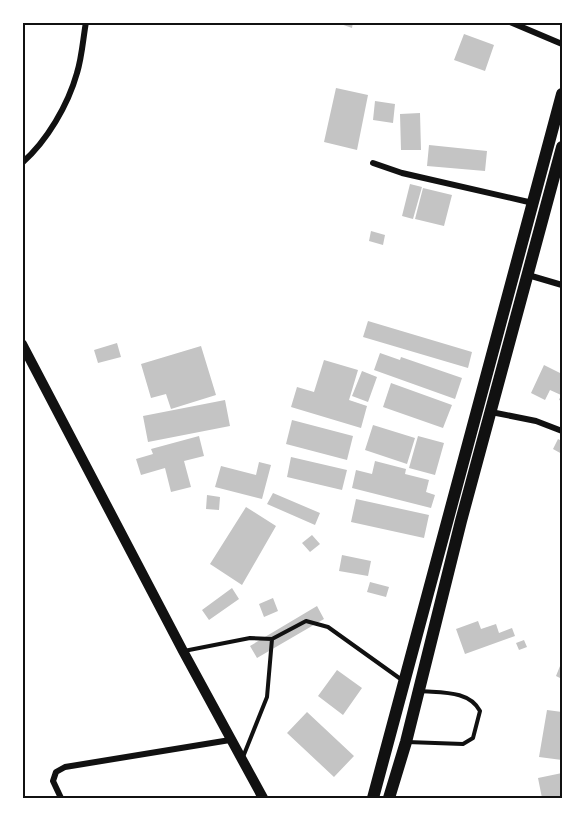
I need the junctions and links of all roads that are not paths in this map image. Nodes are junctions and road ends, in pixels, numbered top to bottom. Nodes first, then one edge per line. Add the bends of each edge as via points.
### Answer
1 (86, 22) edge
2 (510, 22) edge
3 (562, 44) edge
4 (562, 94) edge
5 (562, 147) edge
6 (22, 163) edge
7 (373, 163) dead end
8 (533, 203) junction
9 (528, 275) junction
10 (562, 285) edge
11 (22, 344) edge
12 (491, 412) junction
13 (562, 431) edge
14 (272, 639) junction
15 (183, 651) junction
16 (405, 682) junction
17 (418, 690) junction
18 (230, 740) junction
19 (406, 742) junction
20 (241, 761) junction
21 (61, 798) edge
22 (263, 798) edge
23 (373, 798) edge
24 (388, 798) edge

1 - 6 street via 77,73 66,98 49,133
2 - 3 street
4 - 8 main road
5 - 9 main road
7 - 8 street
8 - 16 main road
9 - 10 street
9 - 12 main road
11 - 15 street
12 - 13 street
12 - 17 main road
14 - 15 lane via 250,638
14 - 16 lane via 306,621 317,623
14 - 20 lane via 267,697
15 - 18 street
16 - 23 main road
17 - 19 main road
17 - 19 lane via 467,696 480,711 473,738 463,744
18 - 20 street
18 - 21 street via 65,767 56,772 53,781
19 - 24 main road
20 - 22 street

